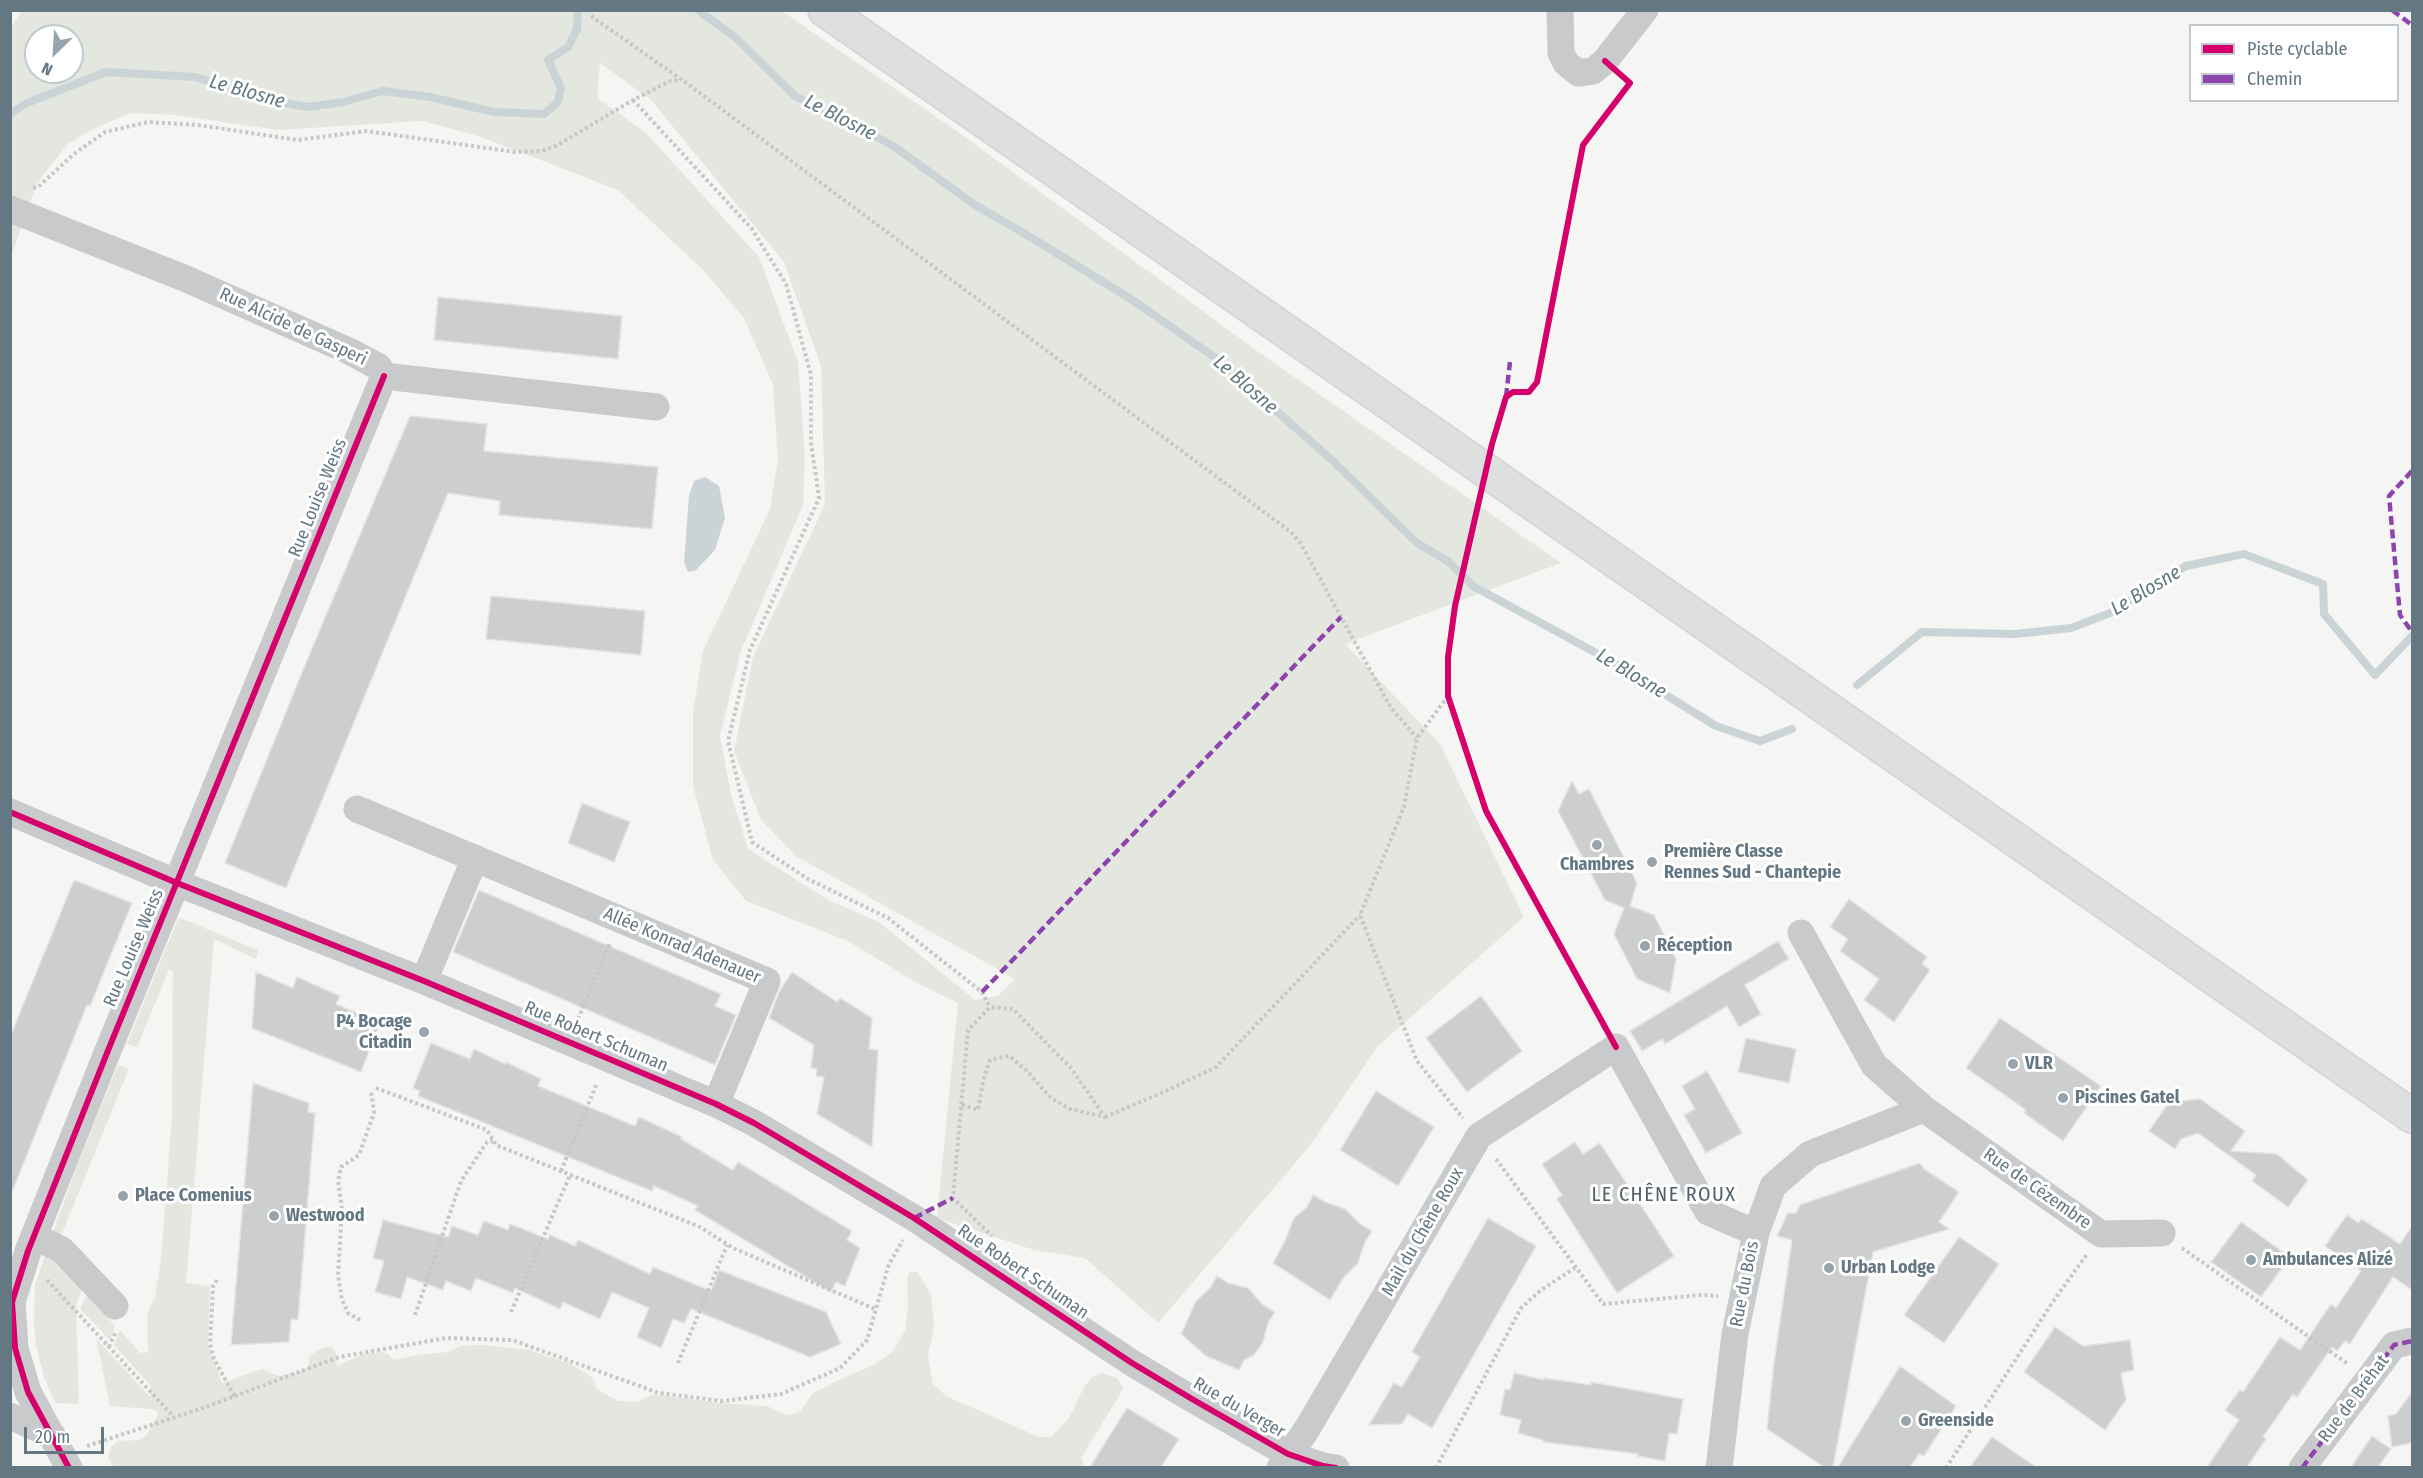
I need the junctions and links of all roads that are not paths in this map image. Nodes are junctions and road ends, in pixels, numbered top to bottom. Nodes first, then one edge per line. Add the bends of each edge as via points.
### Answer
1 (825, 10) edge
2 (1560, 10) edge
3 (1645, 10) edge
4 (19, 199) edge
5 (384, 376) junction
6 (656, 407) dead end
7 (357, 809) dead end
8 (10, 812) edge
9 (476, 858) junction
10 (177, 883) junction
11 (1801, 933) dead end
12 (424, 981) junction
13 (1616, 1047) joint
14 (716, 1104) junction
15 (1924, 1109) junction
16 (2412, 1116) edge
17 (1756, 1233) junction
18 (2162, 1233) road end
19 (30, 1247) junction
20 (115, 1306) dead end
21 (2412, 1341) edge
22 (1132, 1363) joint
23 (10, 1416) edge
24 (52, 1435) junction
25 (1284, 1461) edge
26 (69, 1467) edge
27 (1336, 1467) edge
28 (1719, 1467) edge
29 (2302, 1467) edge

1 - 16 main road
2 - 3 street via 1561,53 1578,73 1593,71 1605,61
4 - 5 street, Rue Alcide de Gasperi via 349,351 379,367
5 - 6 street, Rue Alcide de Gasperi
5 - 10 street, Rue Louise Weiss
7 - 9 street, Allée Konrad Adenauer
8 - 10 street, Rue Robert Schuman
9 - 12 street
9 - 14 street, Allée Konrad Adenauer via 767,981
10 - 12 street, Rue Robert Schuman
10 - 19 street, Rue Louise Weiss
11 - 15 street, Rue de Cézembre via 1874,1065
12 - 14 street, Rue Robert Schuman
13 - 17 street, Rue du Bois via 1708,1212
13 - 25 street, Mail du Chêne Roux via 1479,1136
14 - 22 street, Rue Robert Schuman via 825,1163 914,1218
15 - 17 street via 1810,1154 1773,1186
15 - 18 street, Rue de Cézembre via 2101,1234
17 - 28 street, Rue du Bois via 1735,1334
19 - 20 street via 62,1250
19 - 24 street, Rue Louise Weiss via 12,1302 15,1348 28,1392
21 - 29 street, Rue de Bréhat via 2394,1345
22 - 25 street, Rue du Verger
23 - 24 street
24 - 26 street, Rue Louise Weiss
25 - 27 street, Rue du Verger

